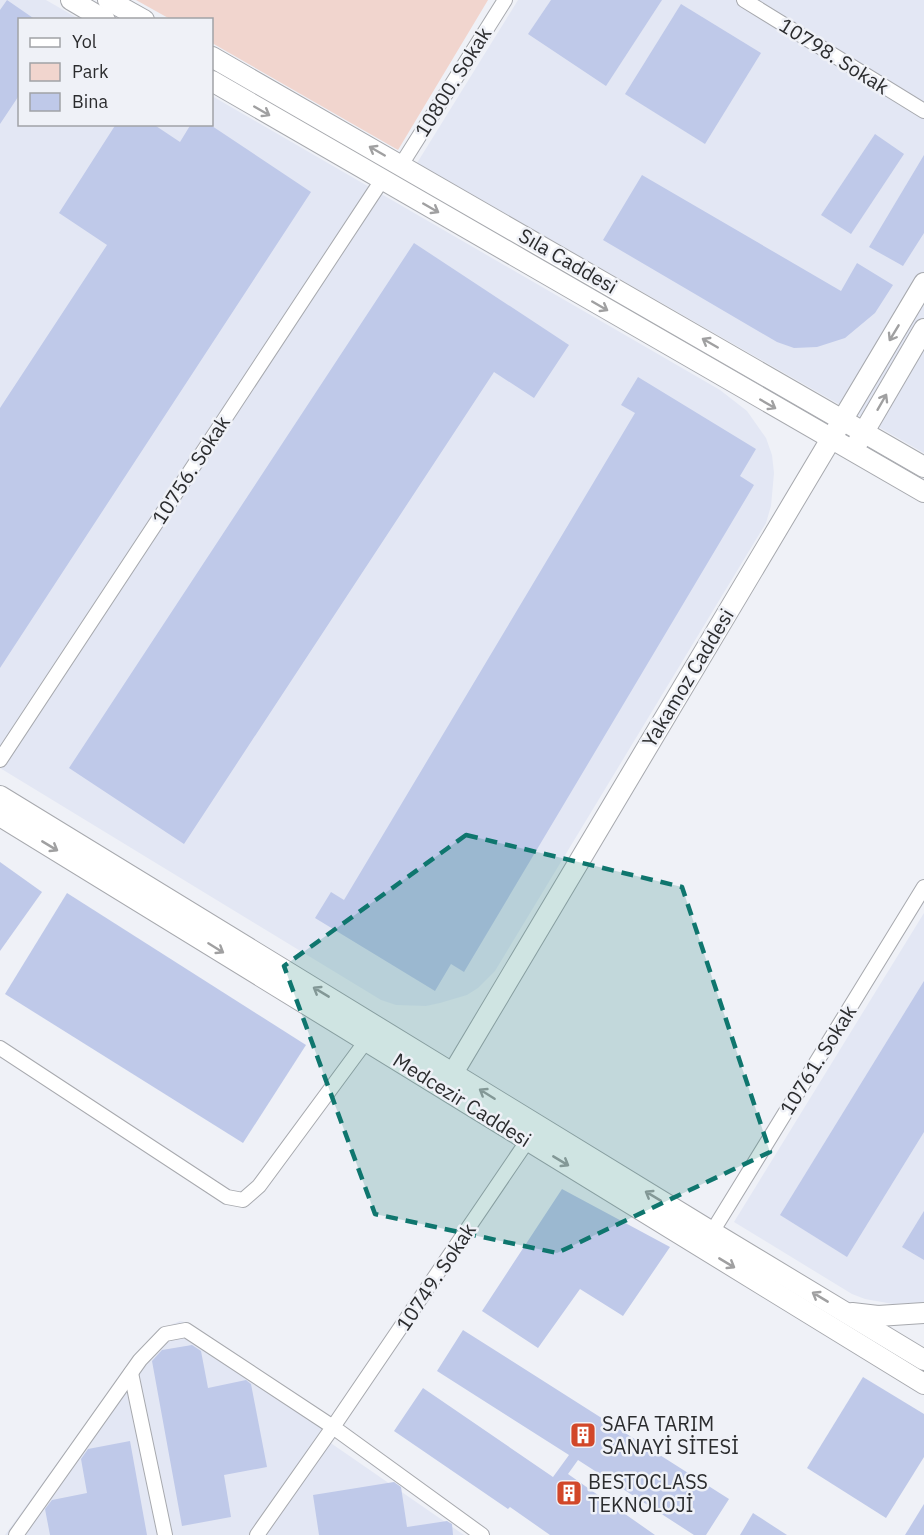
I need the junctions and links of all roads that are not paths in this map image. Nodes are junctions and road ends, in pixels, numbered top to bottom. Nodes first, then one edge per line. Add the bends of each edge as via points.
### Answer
1 (71, 0) edge
2 (108, 0) edge
3 (505, 0) edge
4 (744, 0) edge
5 (102, 18) edge
6 (140, 18) edge
7 (213, 58) edge
8 (213, 82) edge
9 (924, 111) edge
10 (401, 165) junction
11 (382, 180) junction
12 (924, 283) edge
13 (924, 329) edge
14 (843, 419) junction
15 (864, 432) junction
16 (830, 440) junction
17 (852, 452) junction
18 (924, 467) edge
19 (924, 492) edge
20 (0, 760) edge
21 (0, 796) edge
22 (0, 816) edge
23 (924, 887) edge
24 (366, 1041) junction
25 (0, 1048) edge
26 (453, 1073) junction
27 (533, 1133) junction
28 (712, 1232) junction
29 (844, 1311) junction
30 (924, 1313) edge
31 (924, 1359) edge
32 (131, 1373) junction
33 (924, 1384) edge
34 (333, 1427) junction
35 (28, 1518) junction
36 (16, 1535) edge
37 (31, 1535) edge
38 (165, 1535) edge
39 (257, 1535) edge
40 (482, 1535) edge

1 - 5 street
2 - 6 street
3 - 10 street, 10800. Sokak
4 - 9 street, 10798. Sokak
10 -> 7 street, Sıla Caddesi
8 -> 11 street
14 -> 10 street, Sıla Caddesi
11 -> 16 street
11 - 20 street, 10756. Sokak
12 -> 14 street, Yakamoz Caddesi
15 -> 13 street
14 - 15 street, Sıla Caddesi
14 - 16 street, Yakamoz Caddesi
15 - 17 street
15 - 18 street, Sıla Caddesi
16 - 17 street
16 - 26 street, Yakamoz Caddesi
17 - 19 street
26 -> 21 street, Medcezir Caddesi
22 -> 24 street, Medcezir Caddesi
23 - 28 street, 10761. Sokak
24 - 25 street via 259,1186 243,1200 227,1197
24 - 27 street, Medcezir Caddesi
27 -> 26 street, Medcezir Caddesi
28 -> 27 street, Medcezir Caddesi
27 -> 33 street, Medcezir Caddesi
27 - 34 street, 10749. Sokak
29 -> 28 street, Medcezir Caddesi
29 - 30 street via 878,1316
29 - 31 street, Medcezir Caddesi
32 - 34 street via 165,1334 186,1330
32 - 35 street
32 - 38 street
34 - 39 street, 10749. Sokak
34 - 40 street
35 - 36 street
35 - 37 street

